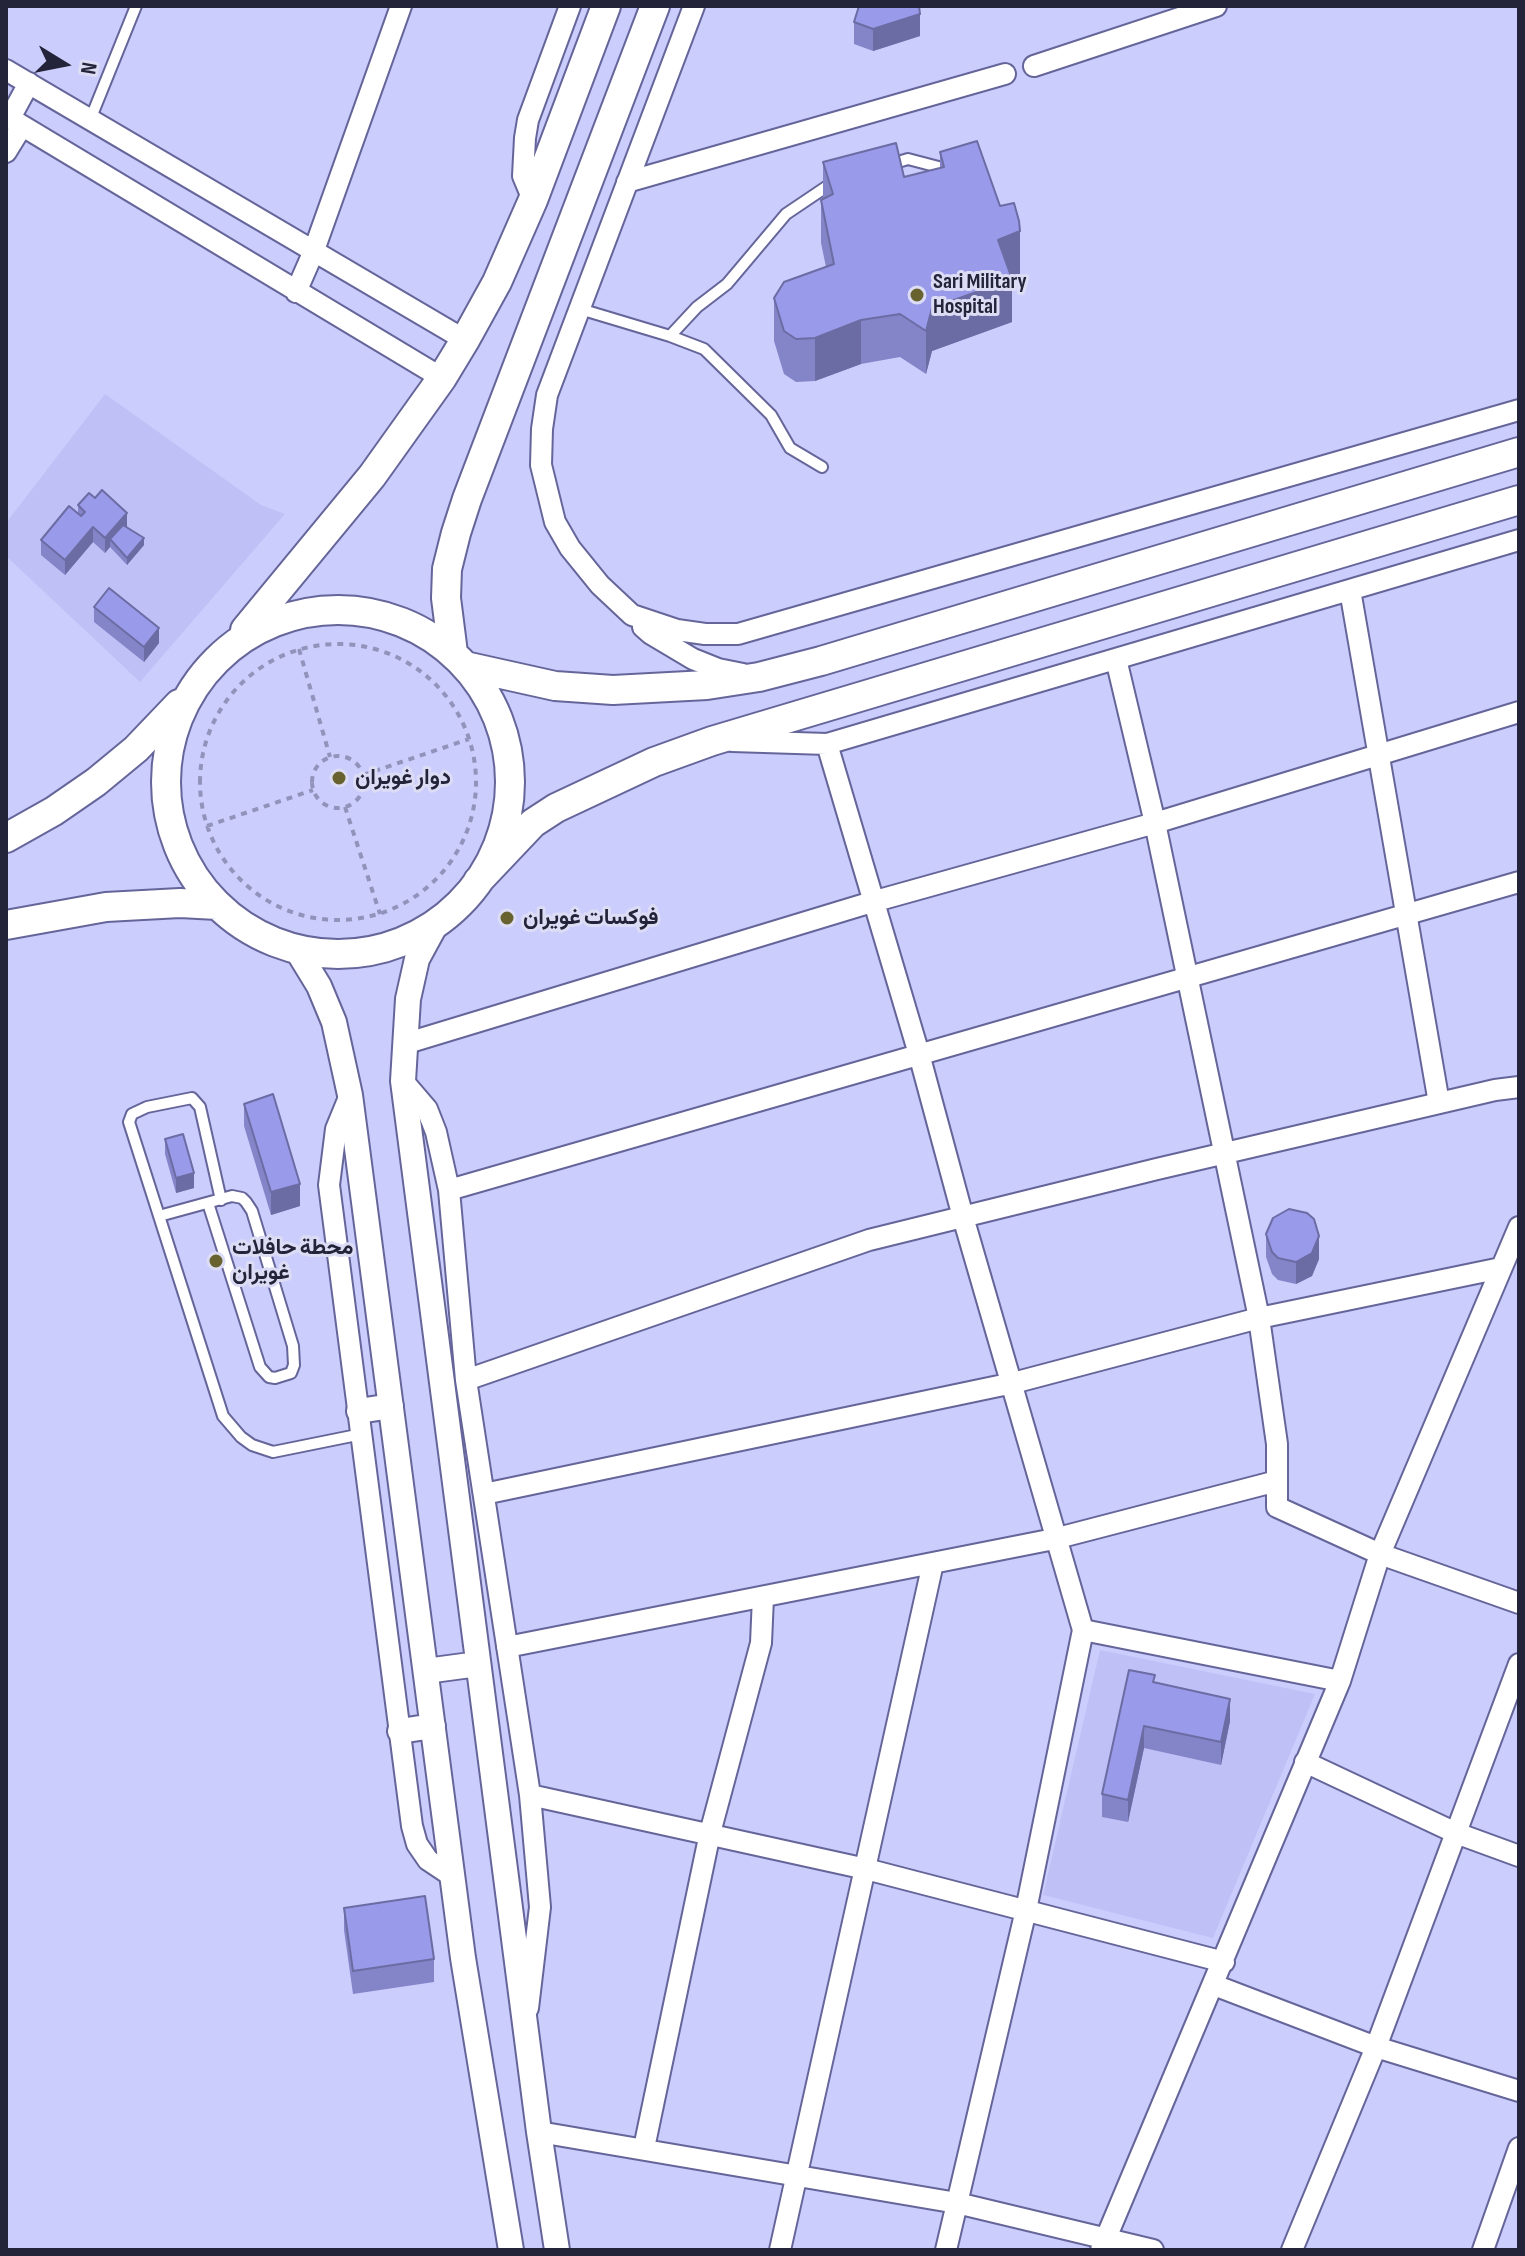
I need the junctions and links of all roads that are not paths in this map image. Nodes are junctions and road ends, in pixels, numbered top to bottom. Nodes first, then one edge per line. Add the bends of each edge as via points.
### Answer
1 (136, 6) edge
2 (401, 6) edge
3 (570, 6) edge
4 (606, 6) edge
5 (655, 6) edge
6 (694, 6) edge
7 (1216, 6) edge
8 (1034, 66) dead end
9 (6, 70) edge
10 (1005, 74) dead end
11 (29, 83) junction
12 (13, 120) edge
13 (90, 120) junction
14 (6, 152) edge
15 (882, 167) edge
16 (967, 174) edge
17 (844, 178) edge
18 (627, 182) junction
19 (533, 200) junction
20 (313, 253) junction
21 (296, 292) junction
22 (580, 309) junction
23 (670, 336) junction
24 (465, 340) junction
25 (442, 378) junction
26 (1519, 410) edge
27 (1519, 452) edge
28 (822, 467) dead end
29 (1519, 500) edge
30 (1519, 540) edge
31 (1350, 590) junction
32 (632, 615) junction
33 (225, 651) junction
34 (459, 659) junction
35 (1116, 659) junction
36 (759, 677) junction
37 (193, 689) junction
38 (1519, 712) edge
39 (712, 741) junction
40 (827, 744) junction
41 (1377, 754) junction
42 (1155, 823) junction
43 (6, 838) edge
44 (478, 881) junction
45 (1519, 882) edge
46 (872, 902) junction
47 (217, 905) junction
48 (1406, 914) junction
49 (436, 924) junction
50 (6, 925) edge
51 (297, 950) junction
52 (1187, 978) junction
53 (404, 1044) junction
54 (919, 1054) junction
55 (403, 1081) junction
56 (1519, 1087) edge
57 (350, 1095) junction
58 (1439, 1103) junction
59 (1224, 1154) junction
60 (449, 1190) junction
61 (221, 1200) junction
62 (208, 1203) junction
63 (159, 1216) junction
64 (963, 1217) junction
65 (1519, 1227) edge
66 (1501, 1268) junction
67 (1259, 1318) junction
68 (466, 1380) junction
69 (1013, 1383) junction
70 (391, 1406) junction
71 (360, 1423) junction
72 (1277, 1481) junction
73 (484, 1494) junction
74 (1054, 1539) junction
75 (1380, 1554) junction
76 (933, 1563) junction
77 (763, 1597) junction
78 (1519, 1603) edge
79 (1083, 1630) junction
80 (507, 1647) junction
81 (478, 1664) junction
82 (1519, 1664) edge
83 (426, 1671) junction
84 (1340, 1681) junction
85 (433, 1726) junction
86 (400, 1731) junction
87 (1305, 1762) junction
88 (530, 1795) junction
89 (710, 1833) junction
90 (1456, 1833) junction
91 (1519, 1856) edge
92 (866, 1869) junction
93 (452, 1876) junction
94 (1026, 1910) junction
95 (1224, 1962) junction
96 (1214, 1985) junction
97 (525, 2024) junction
98 (1376, 2047) junction
99 (1519, 2091) edge
100 (539, 2132) junction
101 (644, 2148) junction
102 (1519, 2148) edge
103 (797, 2174) junction
104 (957, 2203) junction
105 (1104, 2245) edge
106 (511, 2250) edge
107 (557, 2250) edge
108 (780, 2250) edge
109 (946, 2250) edge
110 (1153, 2250) edge
111 (1292, 2250) edge
112 (1483, 2250) edge

1 - 13 lane
2 - 20 street
3 - 19 street via 528,120 523,176
4 - 19 main road
5 - 34 main road via 467,499 447,569 446,598
6 - 18 street
7 - 8 street
9 - 11 street
10 - 18 street
11 - 12 street
11 - 13 street
12 - 14 street
12 - 21 street
13 - 20 street
15 - 16 lane via 908,159
17 - 23 lane via 786,214 727,284
18 - 22 street
19 - 24 main road
20 - 21 street
20 - 24 street
21 - 25 street
22 - 23 lane
22 - 32 street via 547,395 541,441 545,491 570,548
23 - 28 lane via 704,349 771,415 790,448
24 - 25 main road
25 - 33 main road via 372,476
26 - 32 street via 738,634 677,630
27 - 36 main road
29 - 39 main road
30 - 31 street
31 - 35 street
31 - 41 street
32 - 36 street via 651,634 693,659
33 - 34 main road via 284,618 350,609 416,627
33 - 37 main road
34 - 36 main road via 555,686 613,690
34 - 44 main road via 498,719 509,761 505,824
35 - 40 street
35 - 42 street
37 - 43 main road via 96,782
37 - 47 main road via 168,754 167,801 183,857
38 - 41 street
39 - 40 street
39 - 44 main road via 556,808 517,838
40 - 46 street
41 - 42 street
41 - 48 street
42 - 46 street
42 - 52 street
44 - 49 main road
45 - 48 street
46 - 53 street
46 - 54 street
47 - 50 main road via 106,907
47 - 51 main road via 254,933
48 - 52 street
48 - 58 street
49 - 51 main road via 369,952
49 - 53 street via 413,972
51 - 57 street via 334,1022
52 - 54 street
52 - 59 street
53 - 55 street
54 - 60 street
54 - 64 street
55 - 60 street via 427,1109
55 - 81 street
56 - 58 street
57 - 70 street
57 - 71 street via 336,1129 329,1185
58 - 59 street
59 - 64 street
59 - 67 street
60 - 68 street
61 - 62 lane
61 - 62 lane via 242,1198 252,1211 293,1346 294,1365 286,1375 269,1377 260,1367
61 - 63 lane via 197,1102 187,1097 147,1107 132,1114 129,1122
62 - 63 lane
63 - 71 lane via 219,1407 232,1427 252,1445 273,1452
64 - 68 street via 869,1240
64 - 69 street
65 - 66 street
66 - 67 street
66 - 75 street
67 - 69 street
67 - 72 street via 1277,1444
68 - 73 street
69 - 73 street
69 - 74 street
70 - 71 street
70 - 83 street
71 - 86 street
72 - 74 street
72 - 75 street via 1277,1507
73 - 80 street
74 - 76 street
74 - 79 street
75 - 78 street
75 - 84 street
76 - 77 street
76 - 92 street
77 - 80 street
77 - 89 street via 761,1643
79 - 84 street
79 - 94 street
80 - 88 street
81 - 83 street
81 - 97 street
82 - 90 street
83 - 85 street
84 - 87 street
85 - 86 street
85 - 93 street
86 - 93 street via 417,1844 428,1860
87 - 90 street
87 - 95 street
88 - 89 street
88 - 97 street via 540,1907
89 - 92 street
89 - 101 street
90 - 91 street
90 - 98 street
92 - 94 street
92 - 103 street
93 - 106 street
94 - 95 street
94 - 104 street
95 - 96 street
96 - 98 street
96 - 105 street
97 - 100 street
98 - 99 street
98 - 111 street
100 - 101 street
100 - 107 street
101 - 103 street
102 - 112 street
103 - 104 street
103 - 108 street
104 - 105 street
104 - 109 street
105 - 110 street

